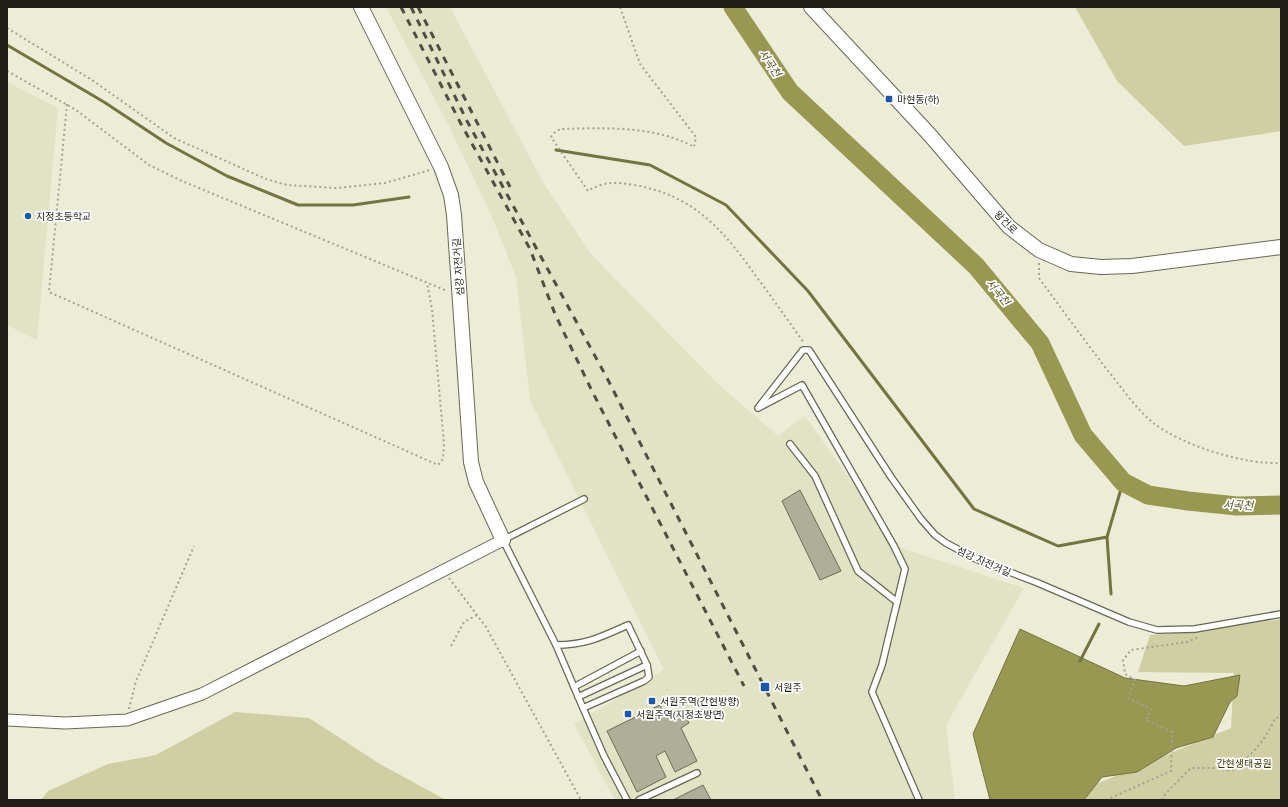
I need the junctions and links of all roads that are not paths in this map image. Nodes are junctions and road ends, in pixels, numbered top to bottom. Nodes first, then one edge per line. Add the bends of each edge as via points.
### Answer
1 (361, 7) edge
2 (811, 7) edge
3 (1281, 247) edge
4 (790, 444) dead end
5 (584, 499) dead end
6 (503, 540) junction
7 (897, 602) junction
8 (1281, 614) edge
9 (556, 645) junction
10 (641, 651) junction
11 (647, 665) junction
12 (574, 687) junction
13 (578, 697) junction
14 (583, 708) junction
15 (7, 720) edge
16 (697, 773) dead end
17 (627, 800) edge
18 (639, 800) edge
19 (919, 800) edge

1 - 6 street, 섬강 자전거길 via 441,167 451,195 470,462 476,482
2 - 3 street, 왕건로 via 929,134 1009,227 1039,250 1071,264 1101,267 1132,266
4 - 7 lane via 815,476 858,571
5 - 6 lane
6 - 9 lane
6 - 15 street via 202,694 127,720 65,723
7 - 8 lane, 섬강 자전거길 via 905,569 802,385 758,408 803,350 808,350 891,477 922,519 935,535 946,543 976,559 1130,622 1157,630 1202,628
7 - 19 lane via 882,665 872,692
9 - 10 lane via 591,642 628,625
9 - 12 lane
10 - 11 lane
10 - 12 lane
11 - 13 lane
11 - 14 lane via 650,674 647,679
12 - 13 lane
13 - 14 lane
14 - 17 lane
16 - 18 lane

